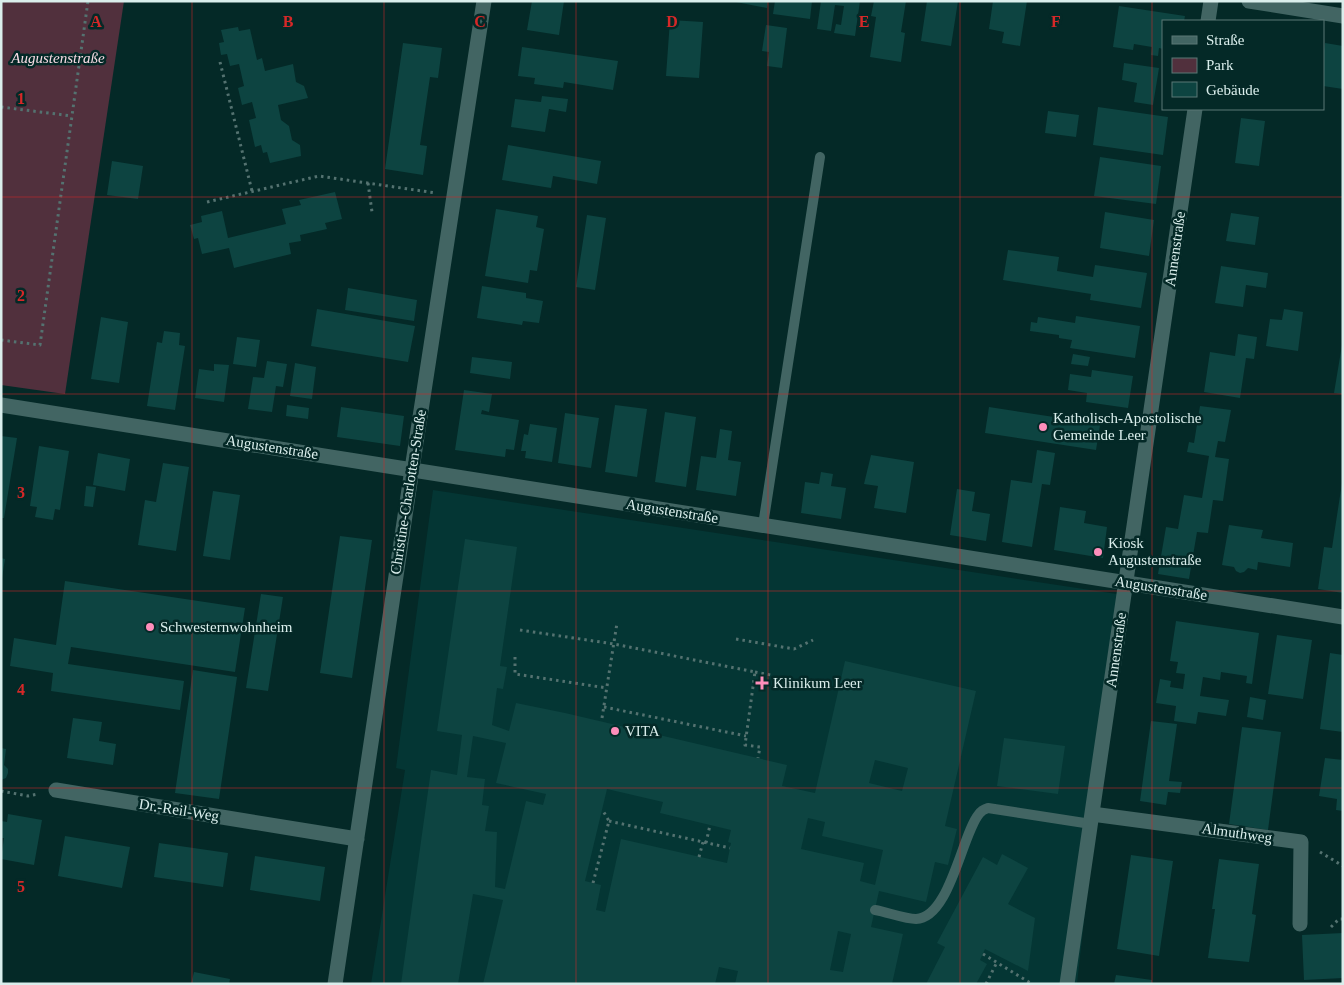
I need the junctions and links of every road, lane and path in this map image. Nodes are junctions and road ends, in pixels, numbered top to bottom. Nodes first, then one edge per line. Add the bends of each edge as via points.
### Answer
1 (88, 1) edge
2 (484, 1) edge
3 (1211, 1) edge
4 (1249, 1) edge
5 (1343, 16) edge
6 (1208, 20) edge
7 (220, 62) dead end
8 (1, 107) edge
9 (1195, 110) edge
10 (72, 116) junction
11 (820, 157) dead end
12 (368, 183) junction
13 (252, 191) junction
14 (454, 196) junction
15 (207, 202) dead end
16 (372, 212) dead end
17 (1, 340) edge
18 (1, 404) edge
19 (412, 470) junction
20 (763, 525) junction
21 (1126, 583) junction
22 (1343, 617) edge
23 (617, 623) dead end
24 (520, 630) dead end
25 (736, 640) dead end
26 (813, 640) dead end
27 (614, 644) junction
28 (515, 657) dead end
29 (755, 672) junction
30 (771, 675) dead end
31 (607, 688) junction
32 (604, 707) junction
33 (602, 718) dead end
34 (746, 736) junction
35 (758, 758) dead end
36 (56, 790) joint
37 (1, 792) edge
38 (602, 809) dead end
39 (1091, 819) junction
40 (609, 821) junction
41 (710, 825) dead end
42 (357, 838) junction
43 (704, 842) junction
44 (730, 848) dead end
45 (699, 857) dead end
46 (593, 883) dead end
47 (875, 910) dead end
48 (1343, 918) edge
49 (1300, 924) dead end
50 (1331, 927) dead end
51 (982, 954) dead end
52 (997, 962) junction
53 (335, 984) edge
54 (986, 984) edge
55 (1032, 984) edge
56 (1067, 984) edge

1 - 10 path
2 - 14 street, Christine-Charlotten-Straße
3 - 6 street
4 - 5 street
7 - 13 path
8 - 10 path
9 - 21 street, Annenstraße
10 - 17 path via 40,345
11 - 20 lane
12 - 13 path via 319,176
12 - 14 path
12 - 16 path
13 - 15 path
14 - 19 street, Christine-Charlotten-Straße
18 - 19 street, Augustenstraße
19 - 20 street, Augustenstraße
19 - 42 street, Christine-Charlotten-Straße
20 - 21 street, Augustenstraße
21 - 22 street, Augustenstraße
21 - 39 street, Annenstraße
23 - 27 path
24 - 27 path
25 - 26 path via 794,649
27 - 29 path
27 - 31 path
28 - 31 path via 515,674
29 - 30 path
29 - 34 path
31 - 32 path
32 - 33 path
32 - 34 path
34 - 35 path via 745,745 760,747
36 - 37 path via 28,796
36 - 42 street, Dr.-Reil-Weg
38 - 40 path
39 - 47 lane via 988,808 980,812 971,827 958,865 940,902 926,916 917,919
39 - 49 street, Almuthweg via 1301,842
39 - 56 street, Annenstraße
40 - 43 path
40 - 46 path
41 - 43 path
42 - 53 street, Christine-Charlotten-Straße
43 - 44 path
43 - 45 path
48 - 50 path
51 - 52 path
52 - 54 path
52 - 55 path

